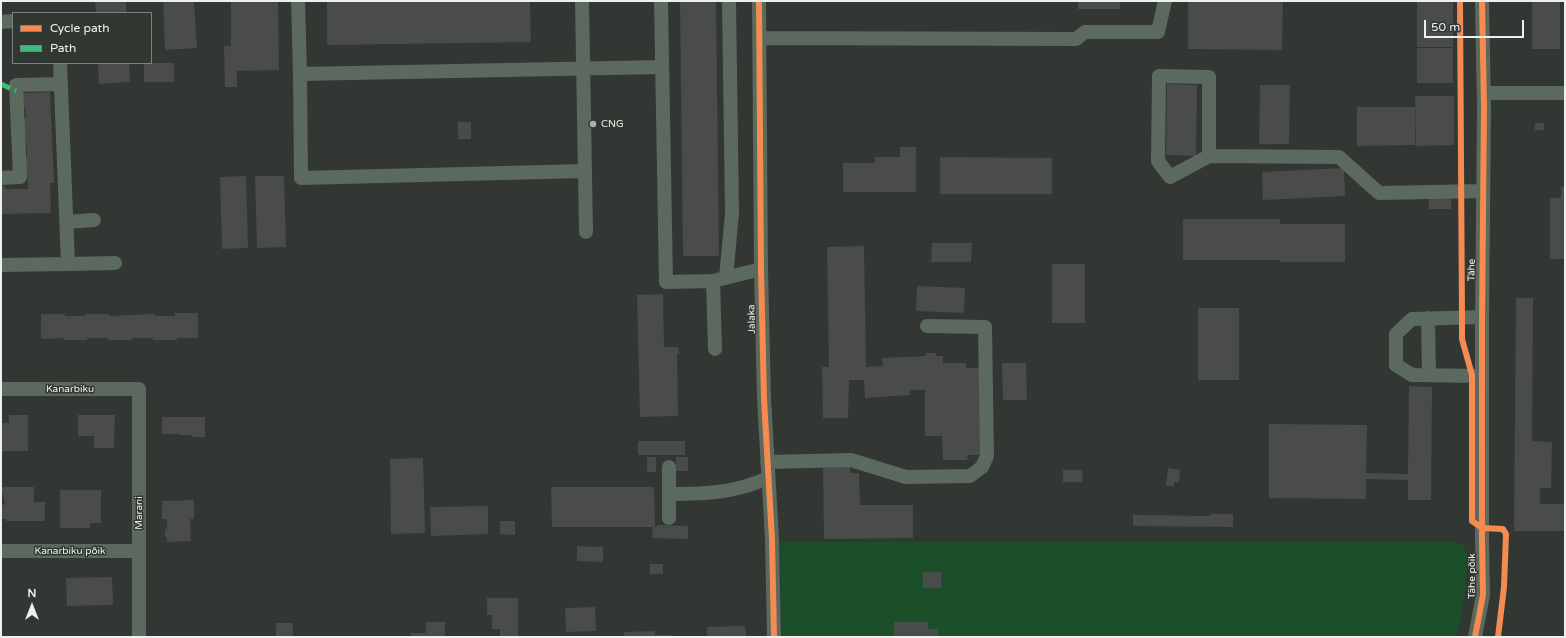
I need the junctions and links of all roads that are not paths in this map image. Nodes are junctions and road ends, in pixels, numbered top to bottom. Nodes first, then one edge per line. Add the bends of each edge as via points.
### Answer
1 (298, 1) edge
2 (582, 1) edge
3 (661, 1) edge
4 (729, 1) edge
5 (759, 1) edge
6 (1165, 1) edge
7 (1482, 1) edge
8 (12, 21) edge
9 (1, 22) edge
10 (759, 38) junction
11 (60, 64) edge
12 (662, 67) junction
13 (583, 69) junction
14 (300, 74) junction
15 (61, 84) junction
16 (1484, 93) junction
17 (1565, 93) edge
18 (1209, 156) junction
19 (585, 171) junction
20 (1, 178) edge
21 (1483, 192) junction
22 (94, 220) dead end
23 (66, 222) junction
24 (586, 232) dead end
25 (114, 263) dead end
26 (68, 264) junction
27 (1, 266) edge
28 (761, 269) junction
29 (720, 279) junction
30 (1482, 317) junction
31 (1428, 318) junction
32 (927, 326) dead end
33 (715, 349) dead end
34 (1429, 375) junction
35 (1482, 376) junction
36 (1, 389) edge
37 (139, 389) joint
38 (767, 462) junction
39 (669, 467) dead end
40 (768, 478) junction
41 (669, 494) junction
42 (669, 518) dead end
43 (1482, 539) joint
44 (139, 550) junction
45 (1, 551) edge
46 (139, 637) edge
47 (774, 637) edge
48 (1475, 637) edge

1 - 14 street
2 - 13 street
3 - 12 street
4 - 29 street via 732,212
5 - 10 street, Jalaka
6 - 10 street via 1158,32 1084,32 1076,39
7 - 16 street, Tähe
8 - 9 street
10 - 28 street, Jalaka
11 - 15 street
12 - 13 street
12 - 29 street via 666,282
13 - 14 street
13 - 19 street
14 - 19 street via 301,178
15 - 20 street via 16,85 20,177
15 - 23 street
16 - 17 street
16 - 21 street, Tähe
18 - 18 street via 1209,77 1159,76 1158,161 1170,177
18 - 21 street via 1339,157 1379,193
19 - 24 street
21 - 30 street, Tähe
22 - 23 street
23 - 26 street
25 - 26 street
26 - 27 street
28 - 29 street
28 - 38 street, Jalaka
29 - 33 street
30 - 31 street
30 - 35 street, Tähe
31 - 34 street
31 - 34 street via 1412,319 1396,334 1396,365 1412,375
32 - 38 street via 985,326 987,456 982,467 970,476 906,477 851,460
34 - 35 street
35 - 43 street, Tähe
36 - 37 street, Kanarbiku
37 - 44 street, Marani
38 - 40 street, Jalaka
39 - 41 street
40 - 41 street via 731,491
40 - 47 street, Jalaka
41 - 42 street
43 - 48 street, Tähe põik via 1483,595
44 - 45 street, Kanarbiku põik
44 - 46 street, Marani

